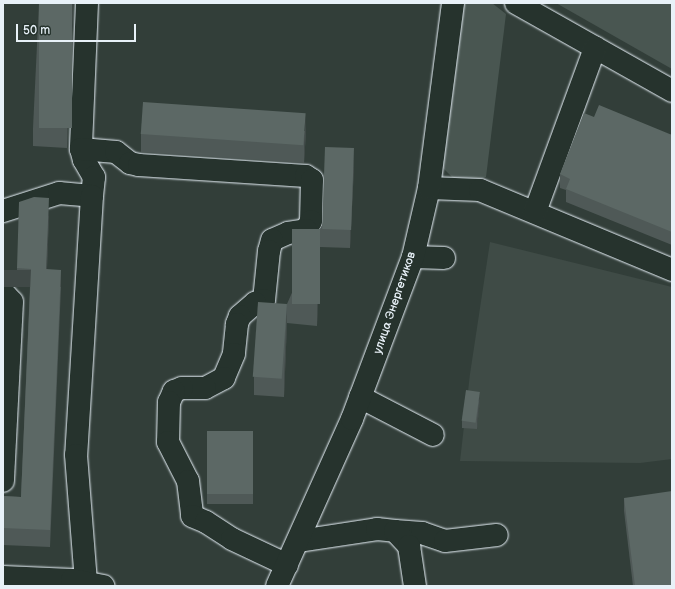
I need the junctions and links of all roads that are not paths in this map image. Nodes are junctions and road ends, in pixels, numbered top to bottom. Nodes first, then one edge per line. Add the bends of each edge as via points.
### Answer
1 (88, 3) edge
2 (453, 3) edge
3 (516, 3) edge
4 (595, 48) junction
5 (672, 91) edge
6 (81, 149) junction
7 (429, 188) junction
8 (92, 196) junction
9 (3, 211) edge
10 (534, 212) junction
11 (413, 257) junction
12 (444, 258) dead end
13 (672, 270) edge
14 (3, 292) edge
15 (360, 397) junction
16 (6, 400) edge
17 (433, 435) dead end
18 (3, 481) edge
19 (395, 531) junction
20 (497, 535) dead end
21 (299, 541) junction
22 (288, 565) junction
23 (3, 577) edge
24 (94, 584) edge
25 (277, 586) edge
26 (415, 586) edge

1 - 6 street
2 - 7 street, улица Энергетиков
3 - 4 street
4 - 5 street
4 - 10 street
6 - 8 street via 94,177
6 - 22 street via 116,152 130,163 139,165 306,176 312,180 311,221 306,230 288,233 272,240 264,300 255,303 240,316 234,354 224,378 205,388 182,388 174,392 169,402 168,442 188,481 192,516 232,539
7 - 10 street via 480,190
7 - 11 street, улица Энергетиков
8 - 9 street via 59,193
8 - 24 street via 76,455
10 - 13 street
11 - 12 street
11 - 15 street, улица Энергетиков
14 - 16 street via 12,302
15 - 17 street
15 - 21 street, улица Энергетиков
16 - 18 street
19 - 20 street via 422,533 445,541
19 - 21 street via 377,529
19 - 26 street via 409,546
21 - 22 street, улица Энергетиков
22 - 25 street, улица Энергетиков
23 - 24 street

